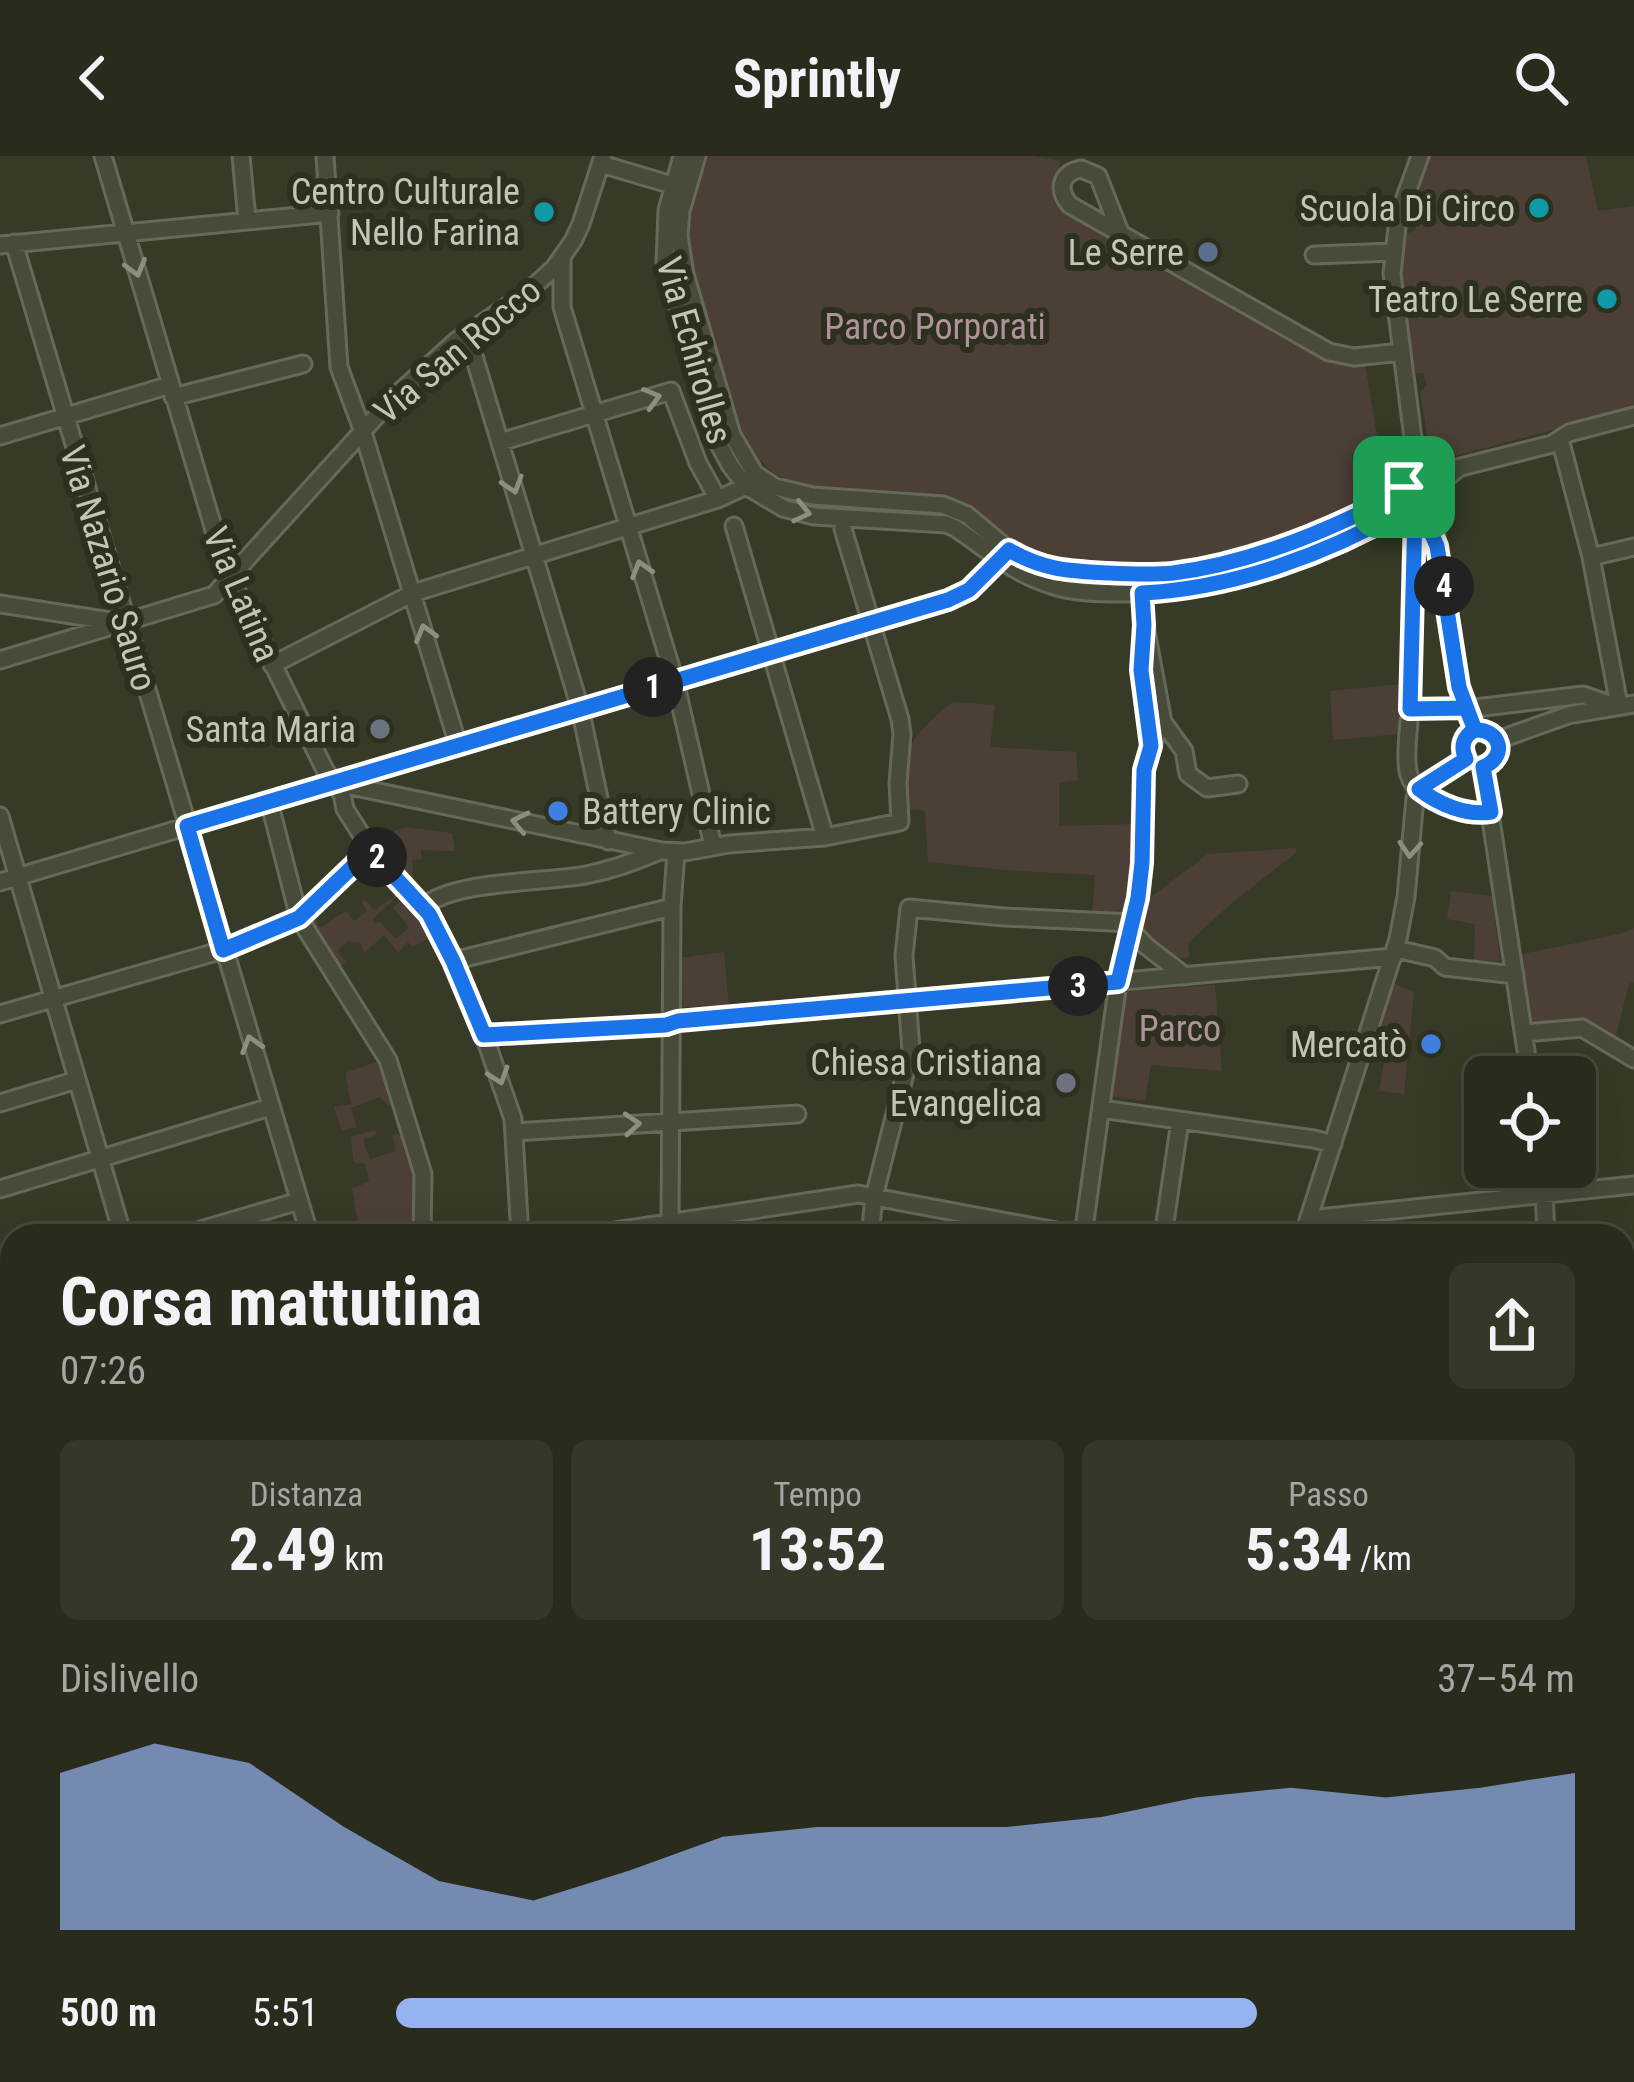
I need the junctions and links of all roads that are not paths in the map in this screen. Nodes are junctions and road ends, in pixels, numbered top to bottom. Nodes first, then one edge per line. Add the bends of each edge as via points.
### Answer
1 (104, 156) edge
2 (241, 156) edge
3 (325, 156) edge
4 (682, 156) edge
5 (697, 156) edge
6 (1420, 156) edge
7 (602, 160) edge
8 (679, 187) junction
9 (330, 212) junction
10 (247, 220) junction
11 (127, 230) junction
12 (1120, 232) dead end
13 (7, 244) edge
14 (1393, 252) junction
15 (1314, 255) dead end
16 (562, 258) junction
17 (467, 333) junction
18 (1401, 352) junction
19 (303, 364) dead end
20 (172, 391) junction
21 (593, 414) junction
22 (1634, 416) edge
23 (65, 417) junction
24 (362, 429) junction
25 (0, 436) edge
26 (1560, 439) junction
27 (500, 442) junction
28 (750, 480) junction
29 (1420, 496) junction
30 (718, 499) junction
31 (734, 526) dead end
32 (629, 527) junction
33 (843, 529) dead end
34 (1634, 547) edge
35 (1003, 555) junction
36 (536, 557) junction
37 (1591, 557) junction
38 (229, 578) junction
39 (413, 592) junction
40 (1142, 593) junction
41 (0, 604) edge
42 (871, 622) junction
43 (126, 623) junction
44 (1144, 625) junction
45 (772, 651) junction
46 (0, 659) edge
47 (272, 665) junction
48 (674, 681) junction
49 (1623, 705) edge
50 (580, 708) junction
51 (1466, 708) junction
52 (1409, 721) dead end
53 (1163, 722) junction
54 (1475, 730) junction
55 (1498, 740) junction
56 (458, 745) junction
57 (1151, 746) junction
58 (1466, 759) junction
59 (1483, 767) junction
60 (333, 782) junction
61 (1238, 784) dead end
62 (1419, 789) junction
63 (269, 801) junction
64 (1491, 812) junction
65 (0, 816) edge
66 (187, 826) junction
67 (825, 837) junction
68 (608, 841) junction
69 (713, 846) junction
70 (370, 850) junction
71 (669, 851) junction
72 (18, 876) junction
73 (0, 881) edge
74 (423, 907) junction
75 (673, 907) junction
76 (299, 918) junction
77 (1131, 927) junction
78 (223, 950) junction
79 (1395, 953) junction
80 (453, 961) junction
81 (1515, 974) junction
82 (1185, 976) junction
83 (1118, 982) junction
84 (53, 1000) junction
85 (907, 1002) junction
86 (0, 1014) edge
87 (672, 1022) junction
88 (1524, 1033) junction
89 (484, 1035) junction
90 (1527, 1056) edge
91 (1634, 1059) edge
92 (76, 1080) junction
93 (0, 1103) edge
94 (270, 1108) junction
95 (1101, 1109) junction
96 (797, 1114) dead end
97 (1180, 1120) junction
98 (671, 1122) junction
99 (515, 1132) junction
100 (1333, 1144) junction
101 (100, 1160) junction
102 (1634, 1185) edge
103 (1546, 1188) edge
104 (0, 1189) edge
105 (1546, 1195) junction
106 (874, 1197) junction
107 (299, 1201) junction
108 (670, 1222) junction
109 (119, 1224) edge
110 (234, 1224) edge
111 (306, 1224) edge
112 (422, 1224) edge
113 (519, 1224) edge
114 (658, 1224) edge
115 (871, 1224) edge
116 (1019, 1224) edge
117 (1085, 1224) edge
118 (1164, 1224) edge
119 (1307, 1224) edge
120 (1335, 1224) edge
121 (1546, 1224) edge

1 - 11 street, Via Latina
2 - 10 street
3 - 9 street
4 - 8 street, Via Echirolles
5 - 8 street, Via Echirolles
6 - 14 street
7 - 8 street
7 - 16 street, Via San Rocco
8 - 28 street, Via Echirolles via 685,274
9 - 10 street
9 - 24 street via 340,367
10 - 11 street
11 - 13 street
11 -> 20 street, Via Latina
12 - 18 street via 1329,352
13 - 23 street, Via Nazario Sauro
14 - 15 street
14 - 18 street
16 - 17 street, Via San Rocco
16 - 21 street via 562,307
17 - 24 street, Via San Rocco
17 - 27 street
18 - 29 street
19 - 20 street
20 - 23 street
20 - 38 street, Via Latina
21 - 27 street
21 -> 30 street via 671,391
21 - 32 street
22 - 26 street
23 - 25 street
23 - 43 street, Via Nazario Sauro
24 - 38 street, Via San Rocco
24 - 39 street
26 - 29 street via 1460,467
26 - 37 street
27 -> 36 street
28 - 30 street
28 - 35 street, Via Echirolles via 800,494 955,509
29 - 35 street via 1232,561 1169,573 1066,570
29 - 40 street via 1269,569
29 - 51 street via 1437,546
29 - 51 street via 1410,709
30 - 32 street
31 - 45 street
32 - 36 street
48 -> 32 street
33 - 42 street
34 - 37 street
35 - 40 street via 1020,573 1063,589
35 - 42 street via 963,593
36 - 39 street
36 - 50 street
37 - 49 street
38 - 43 street, Via San Rocco via 209,598
38 - 47 street, Via Latina
39 - 47 street
56 -> 39 street
40 - 44 street
41 - 43 street
42 - 45 street
42 - 67 street via 902,734 900,822
43 - 46 street, Via San Rocco
43 - 66 street, Via Nazario Sauro
44 - 53 street
44 - 57 street
45 - 48 street
45 - 67 street
47 - 60 street, Via Latina
48 - 50 street
48 - 69 street
49 - 51 street via 1583,695
49 - 55 street
50 - 56 street
50 - 68 street
51 - 54 street
52 - 62 street via 1407,767
53 - 57 street
53 - 61 street via 1194,781 1207,788
54 - 55 street
54 - 58 street via 1464,740
55 - 59 street via 1499,754
56 - 60 street
57 - 77 street
58 - 59 street
58 - 62 street
59 - 64 street
60 - 63 street
68 -> 60 street
60 - 70 street, Via Latina
62 - 64 street via 1435,802
62 -> 79 street
63 - 66 street
63 - 76 street
64 - 81 street
65 - 72 street
66 - 72 street
66 - 78 street, Via Nazario Sauro
67 - 69 street
68 - 71 street
69 - 71 street
70 - 74 street, Via Latina
70 - 76 street
71 - 74 street via 584,875 448,892
71 - 75 street
72 - 73 street
72 - 84 street
74 - 80 street, Via Latina
75 - 80 street
75 - 87 street
76 - 78 street
76 - 112 street via 388,1060 423,1174
77 - 82 street
77 - 83 street
77 - 85 street via 908,908
78 - 84 street
94 -> 78 street, Via Nazario Sauro
79 - 81 street
79 - 82 street
79 - 100 street
80 - 89 street, Via Latina
81 - 88 street
82 - 83 street
83 - 85 street
83 - 95 street
84 - 86 street
84 - 92 street
85 - 87 street
85 - 106 street via 911,1050
87 - 89 street
87 - 98 street
88 - 90 street
88 - 91 street via 1582,1028
89 -> 99 street, Via Latina
92 - 93 street
92 - 101 street
94 - 101 street
94 - 107 street, Via Nazario Sauro
95 - 97 street
95 - 117 street
96 - 98 street
97 - 100 street
97 - 118 street
99 -> 98 street
98 - 108 street
99 - 113 street, Via Latina
100 - 119 street
101 - 104 street
101 - 109 street
102 - 105 street
103 - 105 street
105 - 120 street
105 - 121 street
106 - 108 street
106 - 115 street
106 - 116 street
107 - 110 street
107 - 111 street, Via Nazario Sauro
108 - 114 street

